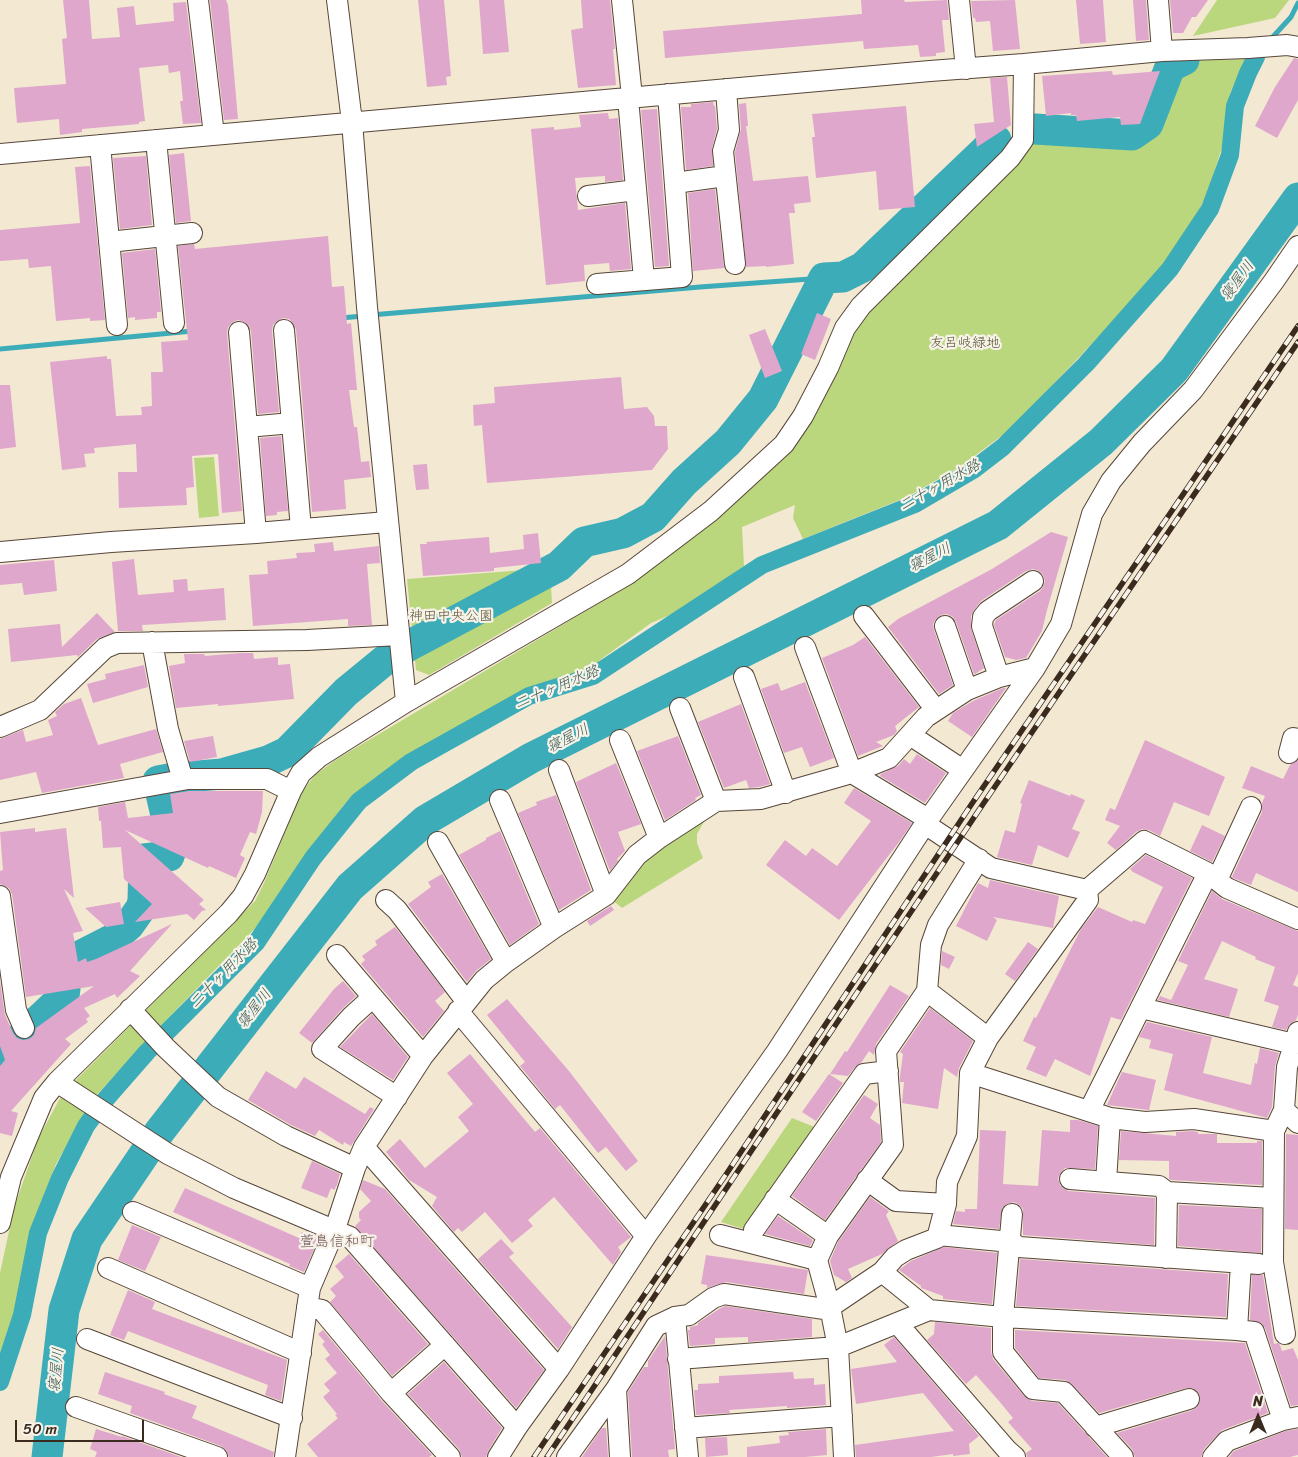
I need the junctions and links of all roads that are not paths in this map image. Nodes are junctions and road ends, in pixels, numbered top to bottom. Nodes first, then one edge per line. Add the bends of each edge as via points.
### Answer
1 (198, 0) edge
2 (337, 0) edge
3 (622, 0) edge
4 (960, 0) edge
5 (1158, 0) edge
6 (1298, 47) edge
7 (1162, 51) junction
8 (1024, 64) junction
9 (966, 68) junction
10 (726, 89) junction
11 (668, 94) junction
12 (630, 98) junction
13 (352, 122) junction
14 (214, 134) junction
15 (156, 140) junction
16 (100, 145) junction
17 (0, 154) edge
18 (725, 176) junction
19 (675, 183) junction
20 (636, 190) junction
21 (588, 196) dead end
22 (192, 233) dead end
23 (166, 236) junction
24 (109, 242) junction
25 (1298, 246) edge
26 (735, 264) dead end
27 (644, 280) junction
28 (597, 284) dead end
29 (174, 323) dead end
30 (117, 325) dead end
31 (284, 330) dead end
32 (239, 332) dead end
33 (292, 424) junction
34 (247, 427) junction
35 (388, 522) junction
36 (301, 530) junction
37 (256, 533) junction
38 (0, 552) edge
39 (1032, 581) dead end
40 (864, 616) dead end
41 (945, 626) dead end
42 (400, 634) junction
43 (152, 642) junction
44 (805, 647) dead end
45 (1035, 668) junction
46 (744, 677) dead end
47 (999, 677) junction
48 (967, 690) junction
49 (406, 702) junction
50 (680, 708) dead end
51 (936, 710) junction
52 (0, 727) edge
53 (910, 735) junction
54 (620, 740) dead end
55 (559, 770) dead end
56 (963, 770) junction
57 (852, 773) junction
58 (183, 780) junction
59 (291, 791) junction
60 (786, 793) junction
61 (500, 800) dead end
62 (716, 801) junction
63 (1252, 807) dead end
64 (0, 813) edge
65 (926, 821) junction
66 (659, 838) junction
67 (438, 842) dead end
68 (980, 859) junction
69 (1213, 876) junction
70 (1087, 890) junction
71 (606, 895) junction
72 (0, 896) edge
73 (386, 900) dead end
74 (1298, 919) edge
75 (554, 928) junction
76 (337, 956) dead end
77 (506, 962) junction
78 (927, 992) junction
79 (373, 997) junction
80 (462, 1006) junction
81 (1141, 1008) junction
82 (134, 1014) junction
83 (24, 1028) dead end
84 (988, 1038) junction
85 (1296, 1038) edge
86 (423, 1056) junction
87 (1293, 1067) edge
88 (888, 1071) junction
89 (970, 1073) junction
90 (56, 1082) junction
91 (397, 1097) junction
92 (1089, 1111) junction
93 (1291, 1117) edge
94 (1110, 1118) junction
95 (1274, 1131) junction
96 (364, 1147) junction
97 (355, 1168) junction
98 (5, 1175) edge
99 (1070, 1179) dead end
100 (867, 1180) junction
101 (1106, 1182) junction
102 (1167, 1192) junction
103 (1273, 1198) junction
104 (775, 1199) junction
105 (946, 1204) junction
106 (133, 1212) dead end
107 (1012, 1214) dead end
108 (0, 1223) edge
109 (335, 1229) junction
110 (754, 1230) dead end
111 (720, 1235) dead end
112 (938, 1235) junction
113 (646, 1236) junction
114 (828, 1236) junction
115 (1011, 1242) junction
116 (1166, 1258) junction
117 (817, 1260) junction
118 (108, 1268) dead end
119 (882, 1272) junction
120 (308, 1297) junction
121 (831, 1309) junction
122 (929, 1310) junction
123 (674, 1317) junction
124 (1003, 1317) junction
125 (897, 1323) junction
126 (1237, 1330) junction
127 (1285, 1334) dead end
128 (87, 1339) dead end
129 (445, 1345) junction
130 (838, 1347) junction
131 (301, 1353) junction
132 (678, 1359) junction
133 (559, 1369) junction
134 (616, 1389) junction
135 (391, 1393) junction
136 (1189, 1399) dead end
137 (76, 1407) dead end
138 (842, 1416) junction
139 (292, 1418) junction
140 (1290, 1418) edge
141 (517, 1427) junction
142 (685, 1428) junction
143 (1095, 1428) junction
144 (188, 1452) edge
145 (217, 1457) edge
146 (285, 1457) edge
147 (450, 1457) edge
148 (498, 1457) edge
149 (567, 1457) edge
150 (620, 1457) edge
151 (688, 1457) edge
152 (844, 1457) edge
153 (1015, 1457) edge
154 (1123, 1457) edge
155 (1213, 1457) edge

1 - 14 street
2 - 13 street
3 - 12 street
4 - 9 street
5 - 7 street
6 - 7 street
7 - 8 street
8 - 9 street
8 - 49 street via 1023,140 1010,158 861,306 845,328 804,416 784,444 711,511 628,574
9 - 10 street
10 - 11 street
10 - 18 street via 729,130 723,150
11 - 12 street
11 - 19 street
12 - 13 street
12 - 20 street
13 - 14 street
13 - 35 street
14 - 15 street
15 - 16 street
15 - 23 street
16 - 17 street
16 - 24 street
18 - 19 street
18 - 26 street
19 - 27 street via 682,277
20 - 21 street
20 - 27 street
22 - 23 street
23 - 24 street
23 - 29 street
24 - 30 street
25 - 45 street via 1193,390 1142,443 1112,481 1092,514 1061,624
27 - 28 street
31 - 33 street
32 - 34 street
33 - 34 street
33 - 36 street
34 - 37 street
35 - 36 street
35 - 42 street
36 - 37 street
37 - 38 street
39 - 47 street via 983,617 982,626
40 - 51 street
41 - 48 street
42 - 43 street via 307,640
42 - 49 street
43 - 52 street via 117,643 105,648 40,710
43 - 58 street via 168,729
44 - 57 street
45 - 47 street
45 - 56 street
46 - 60 street
47 - 48 street
48 - 51 street
49 - 59 street via 319,757 301,773
50 - 62 street
51 - 53 street
53 - 56 street
53 - 57 street via 890,758
54 - 66 street
55 - 71 street
56 - 65 street
57 - 60 street
57 - 65 street
58 - 59 street via 266,779
58 - 64 street
59 - 82 street via 256,874 242,896
60 - 62 street via 760,799
61 - 75 street
62 - 66 street
63 - 69 street
65 - 68 street
65 - 113 street via 777,1051
66 - 71 street via 637,855
67 - 77 street
68 - 70 street via 991,868
68 - 78 street via 938,926 931,945
69 - 70 street via 1144,841
69 - 74 street via 1227,888
69 - 81 street
70 - 84 street via 1088,900
71 - 75 street
72 - 83 street via 16,1010
73 - 80 street via 397,910
75 - 77 street
76 - 79 street
77 - 80 street via 484,980
78 - 84 street
78 - 88 street via 886,1051
79 - 86 street
79 - 91 street via 322,1049
80 - 86 street
80 - 113 street
81 - 85 street
81 - 92 street
82 - 90 street
82 - 97 street via 218,1096 286,1136
84 - 89 street
85 - 87 street
86 - 91 street
87 - 93 street
88 - 100 street via 893,1144
88 - 104 street via 864,1074
89 - 92 street
89 - 105 street via 966,1136 947,1182
90 - 98 street via 44,1098
90 - 109 street via 162,1150 234,1188
91 - 96 street
92 - 94 street
93 - 95 street
94 - 95 street via 1145,1122 1194,1119
94 - 101 street
95 - 103 street
96 - 97 street
96 - 133 street
97 - 109 street
98 - 108 street
99 - 101 street
100 - 105 street via 896,1201
100 - 114 street
101 - 102 street via 1159,1186
102 - 103 street
102 - 116 street
103 - 127 street via 1273,1262
104 - 110 street
104 - 114 street
105 - 112 street
106 - 120 street
107 - 115 street
109 - 120 street
109 - 129 street via 350,1237
111 - 117 street
112 - 115 street
112 - 119 street via 895,1257
113 - 133 street
114 - 117 street
115 - 116 street via 1019,1247
115 - 124 street
116 - 126 street via 1250,1263
117 - 121 street
118 - 131 street
119 - 121 street
119 - 122 street
120 - 131 street
120 - 135 street
121 - 123 street via 724,1294 689,1315
121 - 130 street
122 - 124 street
122 - 125 street
123 - 132 street
123 - 134 street via 656,1326
124 - 126 street
124 - 143 street via 1003,1352 1033,1389 1064,1392
125 - 130 street
125 - 153 street
126 - 140 street via 1254,1332
128 - 139 street
129 - 135 street
129 - 141 street
130 - 132 street
130 - 138 street
131 - 139 street
132 - 142 street
133 - 141 street
134 - 149 street
134 - 150 street
135 - 147 street
136 - 143 street
137 - 144 street
138 - 142 street
138 - 152 street
139 - 146 street
140 - 155 street via 1227,1441
141 - 148 street
142 - 151 street
143 - 154 street
144 - 145 street

